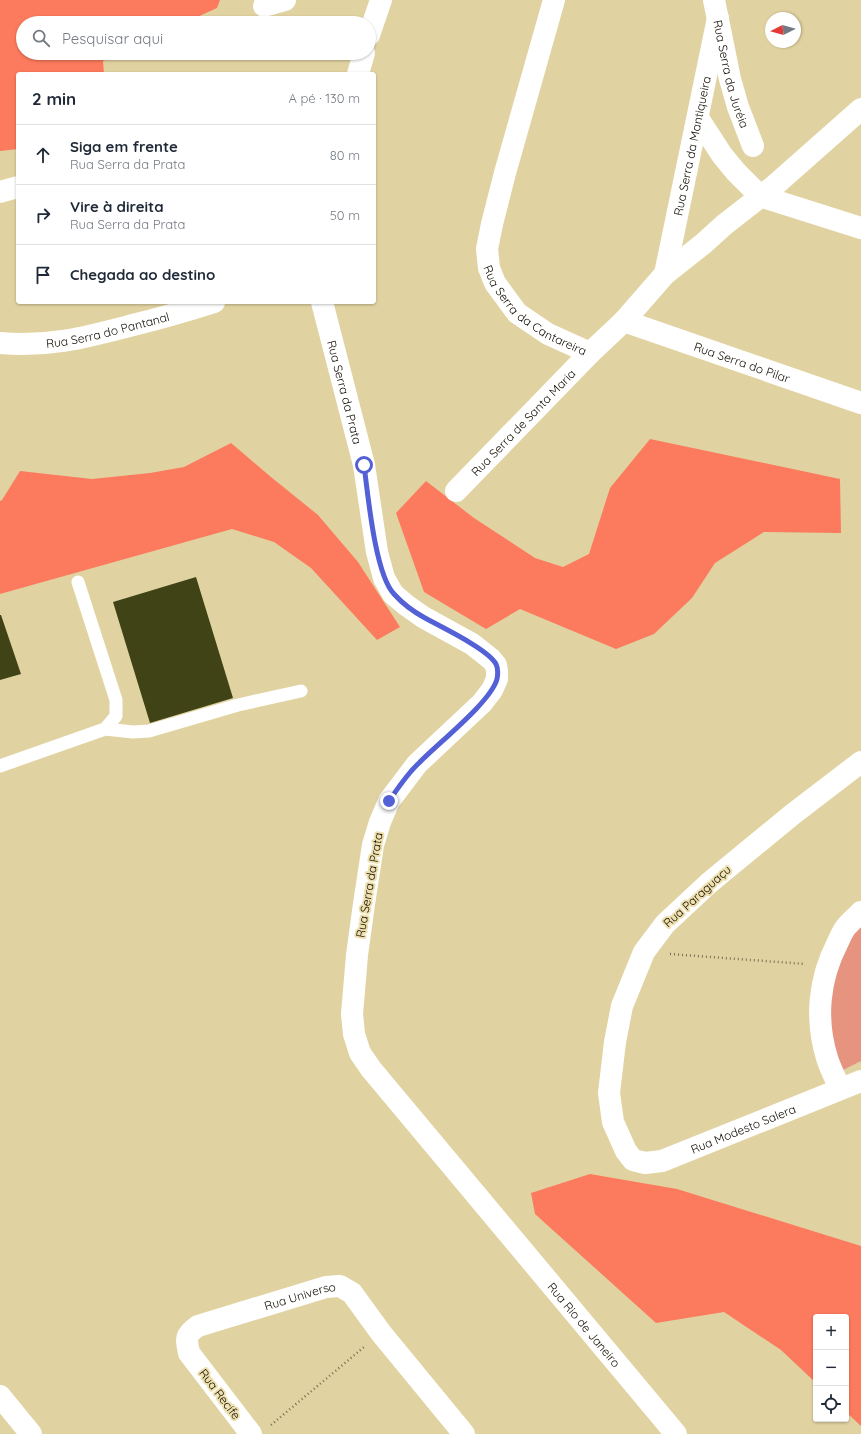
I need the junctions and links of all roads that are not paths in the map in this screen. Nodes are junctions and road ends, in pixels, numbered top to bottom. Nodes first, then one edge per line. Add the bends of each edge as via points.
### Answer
1 (285, 0) edge
2 (381, 0) edge
3 (554, 0) edge
4 (264, 6) dead end
5 (716, 9) edge
6 (376, 16) edge
7 (362, 60) edge
8 (359, 72) edge
9 (861, 108) edge
10 (698, 118) junction
11 (753, 146) dead end
12 (16, 188) edge
13 (0, 192) edge
14 (760, 196) junction
15 (861, 228) edge
16 (665, 274) junction
17 (208, 304) edge
18 (323, 304) edge
19 (624, 321) junction
20 (0, 343) edge
21 (590, 353) junction
22 (861, 403) edge
23 (456, 491) dead end
24 (78, 582) dead end
25 (301, 691) dead end
26 (105, 729) junction
27 (861, 762) edge
28 (0, 766) edge
29 (861, 912) edge
30 (861, 1081) edge
31 (840, 1089) junction
32 (626, 1151) joint
33 (494, 1215) joint
34 (189, 1353) joint
35 (0, 1396) edge
36 (259, 1431) edge
37 (31, 1434) edge
38 (464, 1434) edge
39 (676, 1434) edge

1 - 4 street
2 - 6 street
3 - 21 street, Rua Serra da Cantareira via 505,173 487,249 494,283 517,313 548,334
5 - 10 street, Rua Serra da Mantiqueira
5 - 11 street, Rua Serra da Juréia via 730,79
7 - 8 street
9 - 14 street, Rua Serra da Cantareira
10 - 14 street via 722,155
10 - 16 street, Rua Serra da Mantiqueira
12 - 13 street
14 - 15 street
14 - 16 street, Rua Serra da Cantareira
16 - 19 street, Rua Serra da Cantareira
17 - 20 street, Rua Serra do Pantanal via 80,339 23,345
18 - 33 street, Rua Serra da Prata via 364,465 377,552 384,578 393,594 423,617 492,658 496,665 497,679 482,703 417,764 389,801 380,822 373,845 357,955 352,1014 354,1034 360,1054 371,1069
19 - 21 street, Rua Serra da Cantareira
19 - 22 street, Rua Serra do Pilar
21 - 23 street, Rua Serra de Santa Maria
24 - 26 lane via 116,700 116,716
25 - 26 lane via 238,705 149,730 133,732
26 - 28 lane
27 - 32 street, Rua Paraguaçu via 709,883 665,924 644,952 622,1006 609,1093 613,1122
29 - 31 street via 846,928 827,966 821,997 822,1036 827,1058
30 - 31 street, Rua Modesto Salera
31 - 32 street, Rua Modesto Salera via 662,1161 645,1163 633,1160
33 - 39 street, Rua Rio de Janeiro
34 - 36 street, Rua Recife
34 - 38 street, Rua Universo via 186,1342 189,1332 198,1326 326,1287 340,1286 352,1293 381,1333
35 - 37 street

